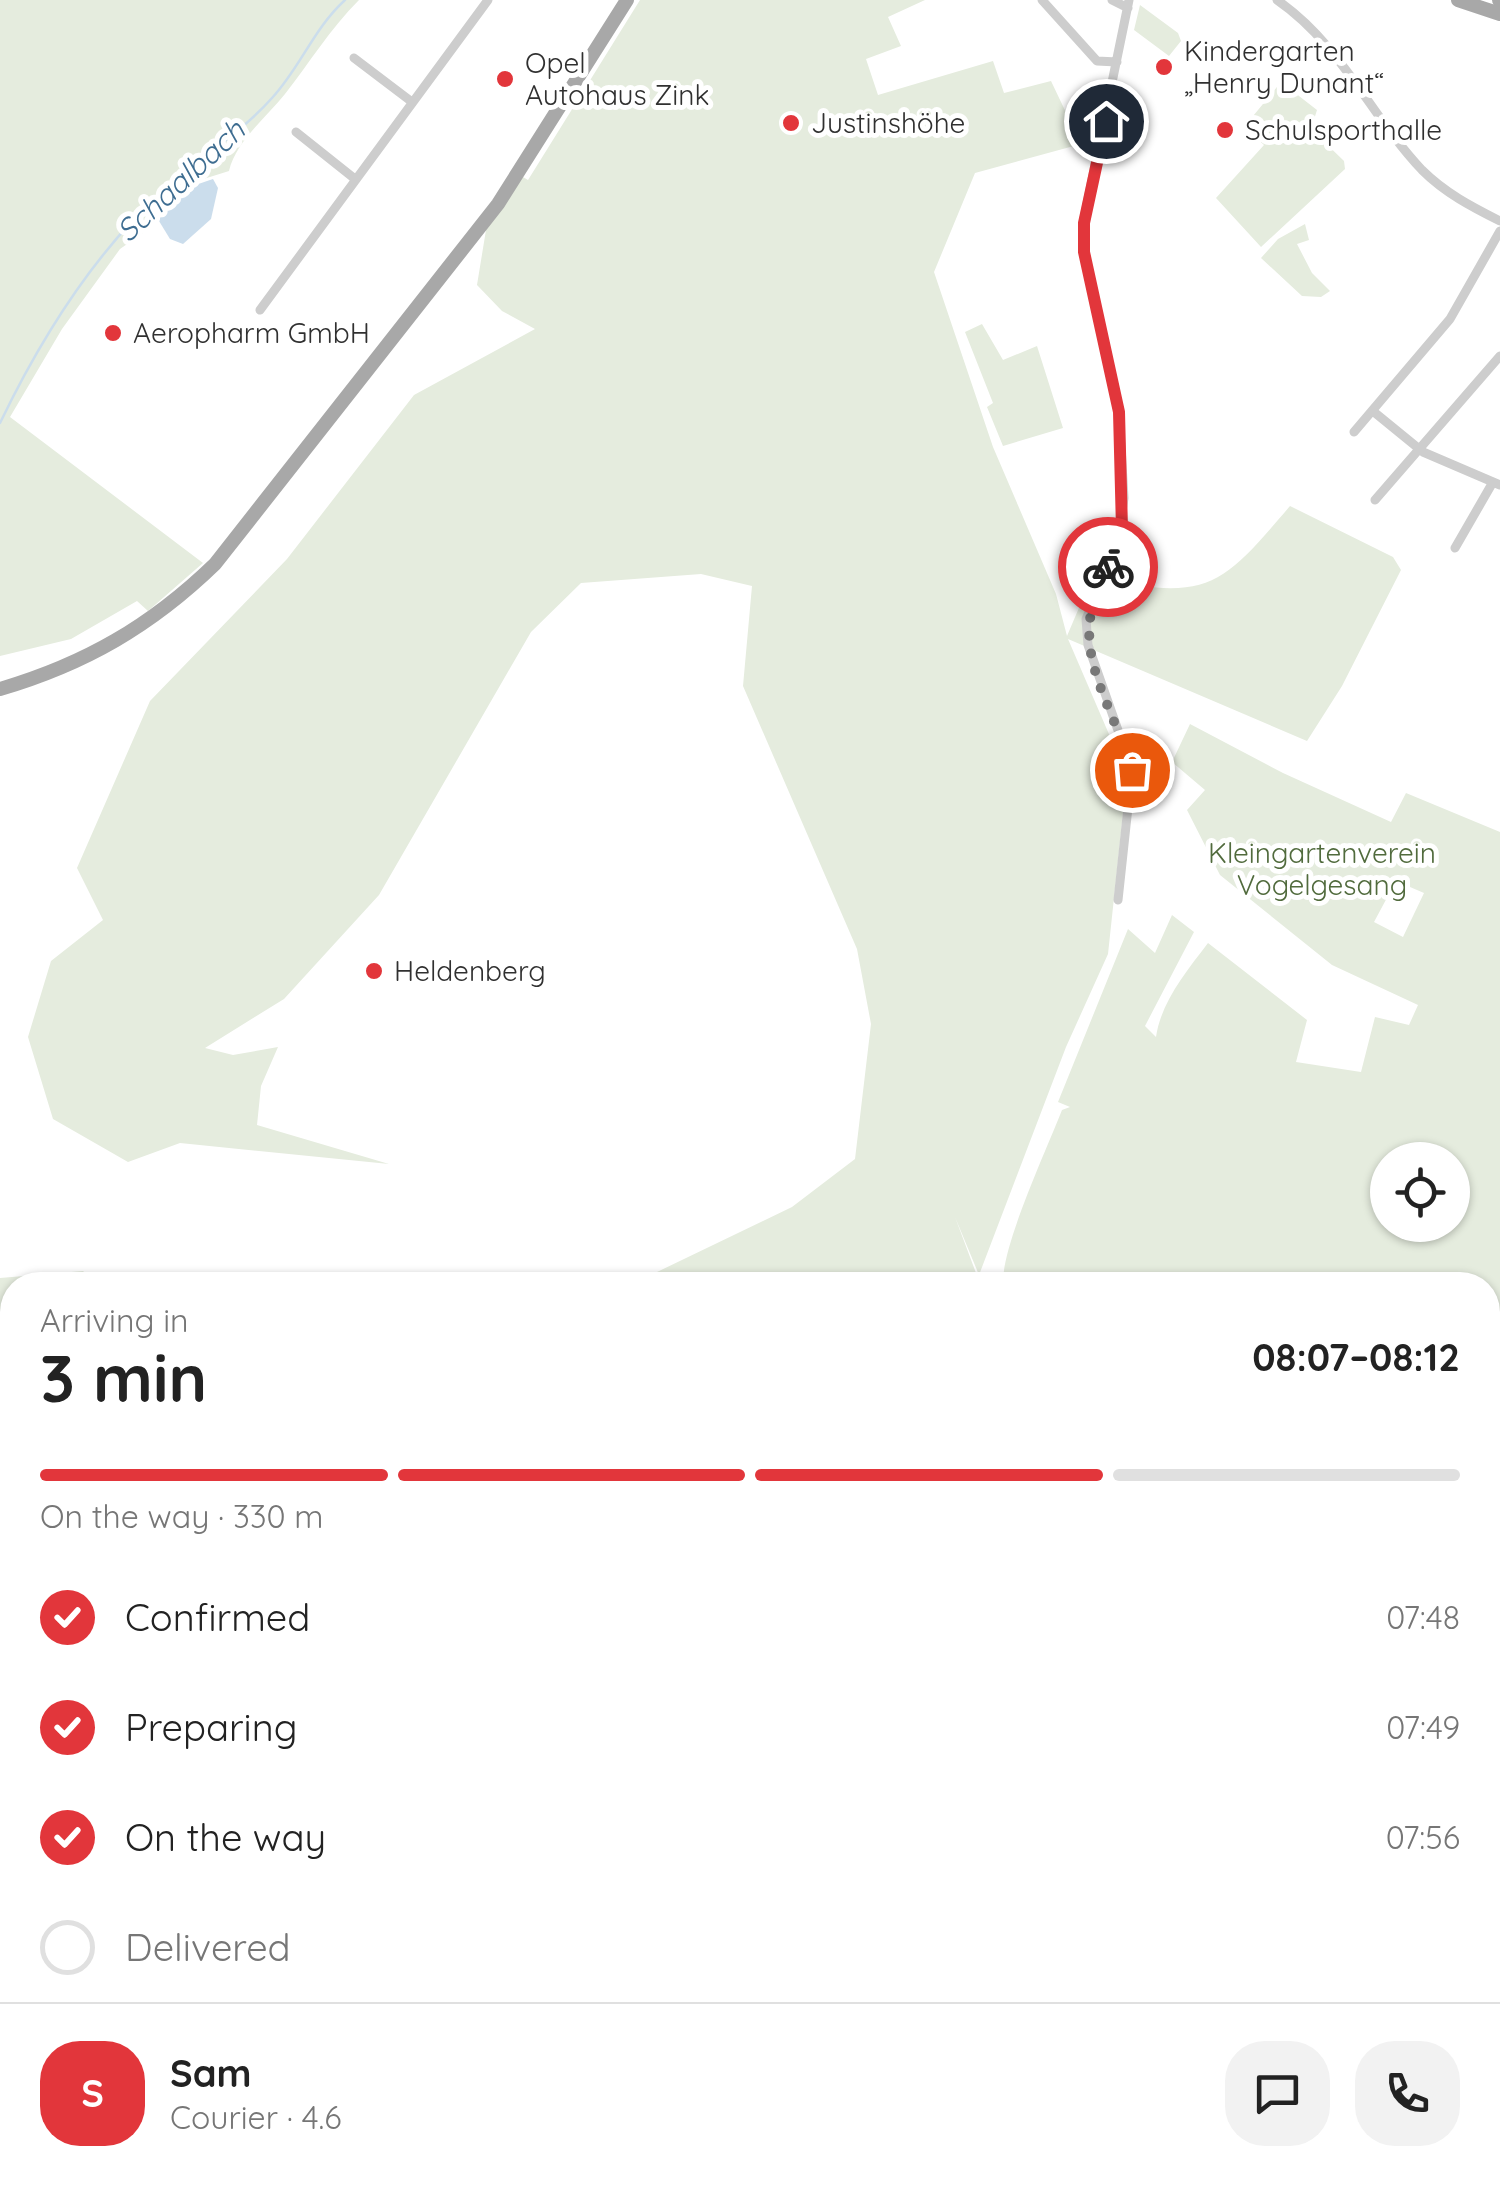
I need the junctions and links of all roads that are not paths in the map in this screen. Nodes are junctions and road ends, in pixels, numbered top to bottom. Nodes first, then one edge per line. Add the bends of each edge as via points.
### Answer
1 (488, 0) edge
2 (627, 0) edge
3 (1042, 0) edge
4 (1112, 0) edge
5 (1276, 0) edge
6 (1458, 0) edge
7 (1128, 4) edge
8 (1500, 14) edge
9 (354, 58) dead end
10 (1118, 62) junction
11 (412, 102) junction
12 (296, 132) dead end
13 (355, 179) junction
14 (1500, 221) edge
15 (1500, 230) edge
16 (260, 310) dead end
17 (1500, 356) edge
18 (1374, 412) junction
19 (1354, 432) dead end
20 (1419, 449) junction
21 (1496, 484) edge
22 (1376, 500) dead end
23 (1458, 546) dead end
24 (0, 689) edge
25 (1118, 900) dead end

1 - 11 street
2 - 24 main road via 512,185 252,521 179,598 97,654
3 - 10 street via 1097,61
4 - 7 street
5 - 14 street via 1318,33 1424,171 1454,197
6 - 8 main road
7 - 10 street
9 - 11 street
10 - 25 street via 1084,223 1084,252 1119,412 1123,482 1122,529 1086,618 1088,644 1132,770
11 - 13 street
12 - 13 street
13 - 16 street
15 - 18 street via 1450,319
17 - 20 street
18 - 19 street
18 - 20 street
20 - 21 street
20 - 22 street
21 - 23 street

